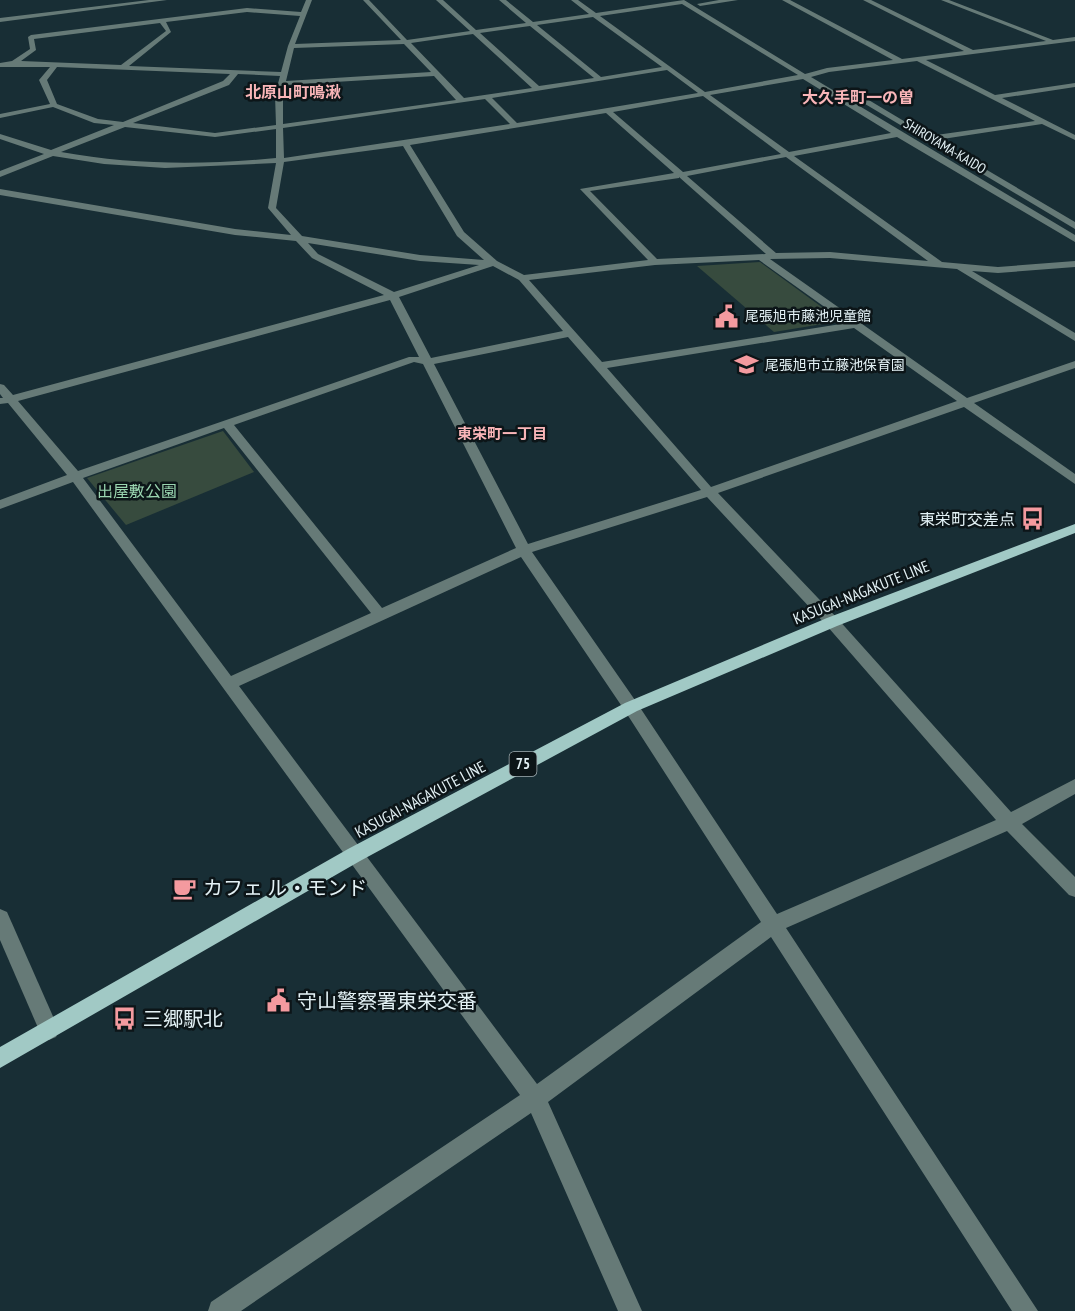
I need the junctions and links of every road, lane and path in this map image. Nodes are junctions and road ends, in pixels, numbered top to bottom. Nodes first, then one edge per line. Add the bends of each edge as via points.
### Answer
1 (101, 0) edge
2 (164, 0) edge
3 (309, 0) edge
4 (315, 0) edge
5 (366, 0) edge
6 (439, 0) edge
7 (502, 0) edge
8 (574, 0) edge
9 (735, 0) edge
10 (785, 0) edge
11 (866, 0) edge
12 (944, 0) edge
13 (682, 1) edge
14 (697, 2) edge
15 (105, 7) junction
16 (304, 14) junction
17 (593, 15) junction
18 (0, 20) edge
19 (162, 21) junction
20 (532, 24) junction
21 (116, 27) junction
22 (475, 32) junction
23 (1075, 39) edge
24 (1055, 41) junction
25 (405, 42) junction
26 (291, 46) junction
27 (1075, 49) edge
28 (970, 51) junction
29 (919, 59) junction
30 (901, 61) junction
31 (14, 63) junction
32 (0, 65) edge
33 (55, 65) junction
34 (122, 68) junction
35 (669, 68) junction
36 (236, 73) junction
37 (436, 74) junction
38 (818, 74) junction
39 (804, 77) junction
40 (283, 78) junction
41 (600, 79) junction
42 (1075, 85) edge
43 (537, 88) junction
44 (705, 94) junction
45 (486, 96) junction
46 (994, 97) junction
47 (461, 100) junction
48 (54, 105) junction
49 (607, 110) junction
50 (0, 116) edge
51 (1042, 122) junction
52 (126, 124) junction
53 (279, 125) junction
54 (515, 125) junction
55 (1075, 128) edge
56 (1060, 131) junction
57 (898, 134) junction
58 (0, 136) edge
59 (1075, 138) edge
60 (927, 139) junction
61 (405, 143) junction
62 (53, 153) junction
63 (789, 155) junction
64 (280, 162) junction
65 (0, 174) edge
66 (679, 175) junction
67 (0, 192) edge
68 (1075, 226) edge
69 (297, 238) junction
70 (1075, 238) edge
71 (761, 256) junction
72 (774, 256) junction
73 (656, 262) junction
74 (494, 263) junction
75 (1075, 264) edge
76 (940, 265) junction
77 (959, 267) junction
78 (522, 278) junction
79 (393, 296) junction
80 (855, 325) junction
81 (571, 333) junction
82 (1075, 338) edge
83 (428, 362) junction
84 (1075, 364) edge
85 (600, 366) junction
86 (0, 387) edge
87 (4, 400) edge
88 (966, 403) junction
89 (228, 424) junction
90 (74, 476) junction
91 (1075, 480) edge
92 (709, 492) junction
93 (0, 505) edge
94 (1075, 528) edge
95 (524, 550) junction
96 (380, 615) junction
97 (832, 622) junction
98 (228, 684) junction
99 (631, 707) junction
100 (1075, 786) edge
101 (1009, 822) junction
102 (354, 855) junction
103 (1075, 889) edge
104 (0, 918) edge
105 (772, 925) junction
106 (49, 1030) junction
107 (0, 1058) edge
108 (535, 1098) junction
109 (220, 1311) edge
110 (630, 1311) edge
111 (1026, 1311) edge

1 - 15 street
2 - 15 street
3 - 4 street
3 - 16 street
5 - 25 street
6 - 22 street
7 - 20 street
8 - 17 street
9 - 14 street
10 - 30 street
11 - 28 street
12 - 24 street
13 - 17 street
13 - 39 street, SHIROYAMA-KAIDO
14 - 38 street, SHIROYAMA-KAIDO
15 - 18 street
15 - 21 street
16 - 19 street via 247,10
16 - 26 street
17 - 20 street
17 - 35 street
19 - 21 street
19 - 34 street via 169,31
20 - 22 street
20 - 41 street
21 - 31 street via 31,37 33,50
22 - 25 street
22 - 43 street
23 - 24 street
24 - 27 street
24 - 28 street
25 - 26 street
25 - 37 street
26 - 40 street
28 - 29 street
29 - 30 street
29 - 46 street
30 - 38 street
31 - 32 street
31 - 33 street
33 - 34 street
33 - 48 street via 43,77
34 - 36 street
35 - 41 street
35 - 44 street
36 - 40 street
36 - 52 street via 226,83
37 - 40 street
37 - 47 street
38 - 39 street
38 - 60 street, SHIROYAMA-KAIDO
39 - 44 street
39 - 57 street, SHIROYAMA-KAIDO
40 - 53 street
41 - 43 street
42 - 46 street
43 - 45 street
44 - 49 street
44 - 63 street
45 - 47 street
45 - 54 street
46 - 51 street
47 - 53 street
48 - 50 street
48 - 52 street via 82,117
49 - 54 street
49 - 66 street
51 - 56 street
51 - 60 street
52 - 53 street via 215,135
52 - 62 street
53 - 64 street
54 - 61 street
55 - 56 street
56 - 59 street
57 - 63 street
57 - 70 street, SHIROYAMA-KAIDO
58 - 62 street
60 - 68 street, SHIROYAMA-KAIDO
61 - 64 street
61 - 74 street via 460,234
62 - 64 street via 164,166
62 - 65 street
63 - 66 street
63 - 76 street
64 - 69 street via 272,208
66 - 72 street
66 - 73 street via 584,189
67 - 69 street via 235,232
69 - 74 street via 420,258
69 - 79 street via 315,256
71 - 72 street
71 - 73 street
71 - 80 street
72 - 76 street via 830,255
73 - 78 street
74 - 78 street
74 - 79 street
75 - 77 street via 998,270
76 - 77 street
77 - 82 street
78 - 81 street
79 - 83 street
79 - 87 street
80 - 85 street
80 - 88 street
81 - 83 street
81 - 85 street
83 - 89 street via 413,359
83 - 95 street
84 - 88 street
85 - 92 street
86 - 87 street
87 - 90 street
88 - 91 street
88 - 92 street
89 - 90 street
89 - 96 street
90 - 93 street
90 - 98 street
92 - 95 street
92 - 97 street
94 - 97 main road, KASUGAI-NAGAKUTE LINE / 75
95 - 96 street
95 - 99 street
96 - 98 street
97 - 99 main road, KASUGAI-NAGAKUTE LINE / 75
97 - 101 street
98 - 102 street
99 - 102 main road, KASUGAI-NAGAKUTE LINE / 75
99 - 105 street
100 - 101 street
101 - 103 street
101 - 105 street
102 - 106 main road, KASUGAI-NAGAKUTE LINE / 75
102 - 108 street
104 - 106 street
105 - 108 street
105 - 111 street
106 - 107 main road, KASUGAI-NAGAKUTE LINE / 75
108 - 109 street
108 - 110 street

